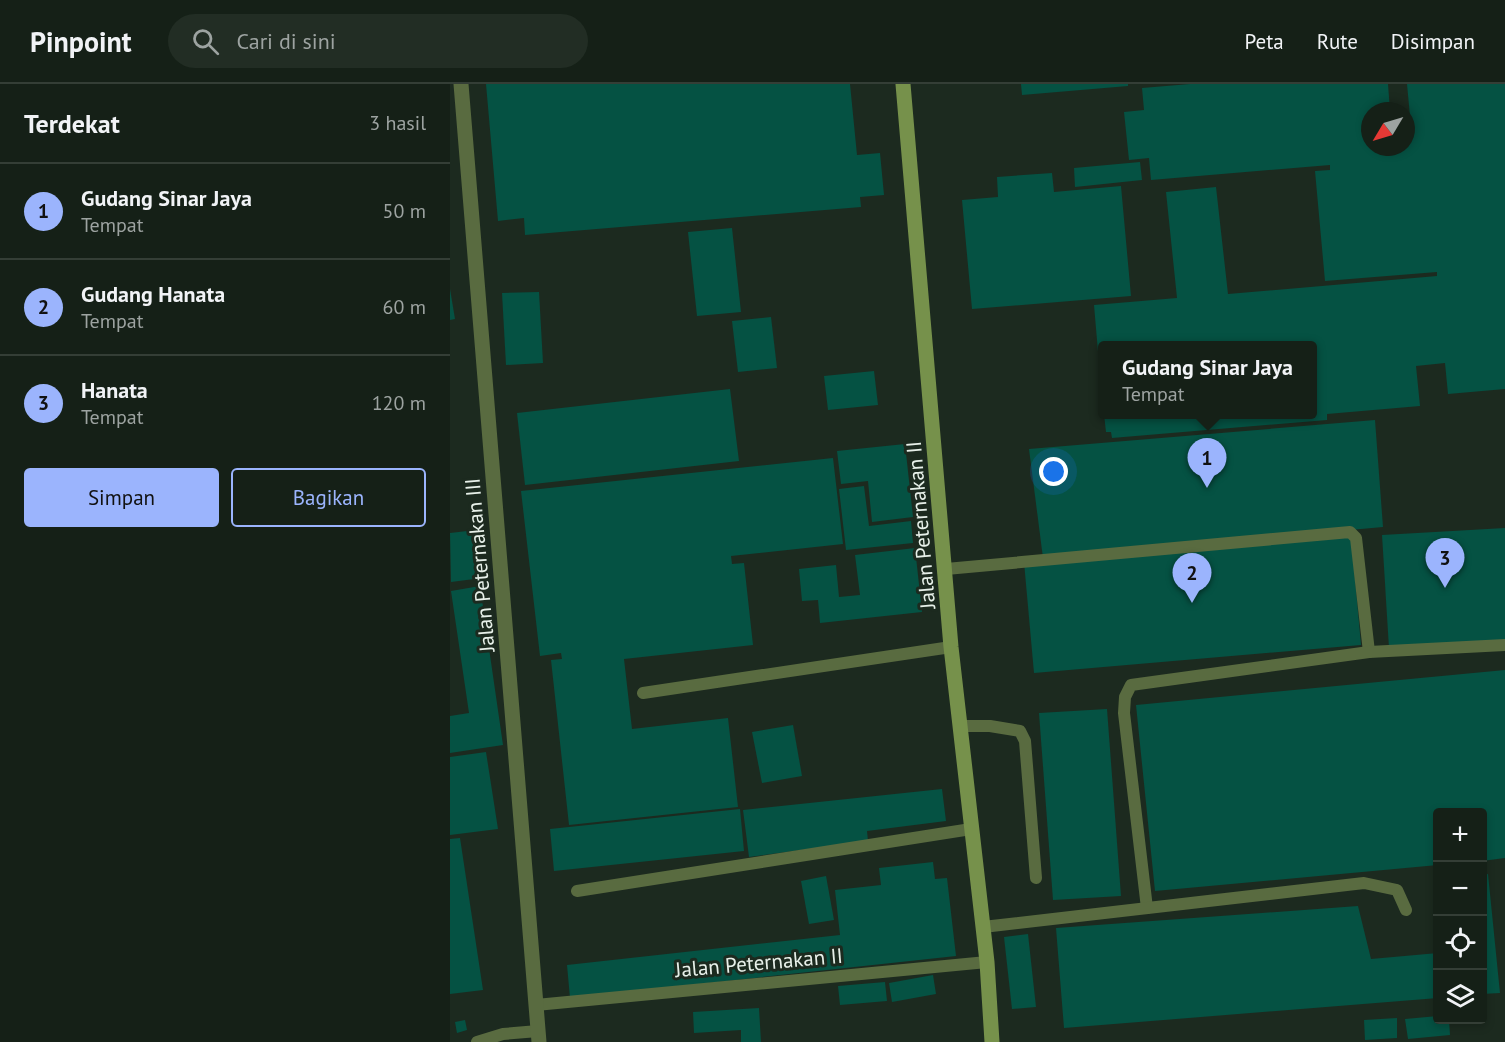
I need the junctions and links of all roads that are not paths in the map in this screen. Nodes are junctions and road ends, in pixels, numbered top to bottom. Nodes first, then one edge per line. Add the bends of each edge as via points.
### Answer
1 (461, 84) edge
2 (903, 84) edge
3 (946, 569) junction
4 (1505, 645) edge
5 (951, 648) junction
6 (1369, 652) junction
7 (643, 693) dead end
8 (960, 726) junction
9 (971, 830) junction
10 (1036, 878) dead end
11 (577, 891) dead end
12 (1147, 908) junction
13 (1406, 910) dead end
14 (983, 927) junction
15 (987, 962) junction
16 (536, 1005) junction
17 (539, 1037) edge
18 (477, 1042) edge
19 (992, 1042) edge

1 - 16 street, Jalan Peternakan III
2 - 3 street, Jalan Peternakan II
3 - 5 street, Jalan Peternakan II
3 - 6 lane via 1350,532 1356,538
4 - 6 lane
5 - 7 lane
5 - 8 street, Jalan Peternakan II
6 - 12 lane via 1131,685 1124,713
8 - 9 street, Jalan Peternakan II
8 - 10 lane via 1020,731 1025,741
9 - 11 lane
9 - 14 street, Jalan Peternakan II
12 - 13 lane via 1364,883 1397,890
12 - 14 lane
14 - 15 street, Jalan Peternakan II
15 - 16 lane, Jalan Peternakan II
15 - 19 street, Jalan Peternakan II
16 - 17 street, Jalan Peternakan III
17 - 18 lane via 503,1034

